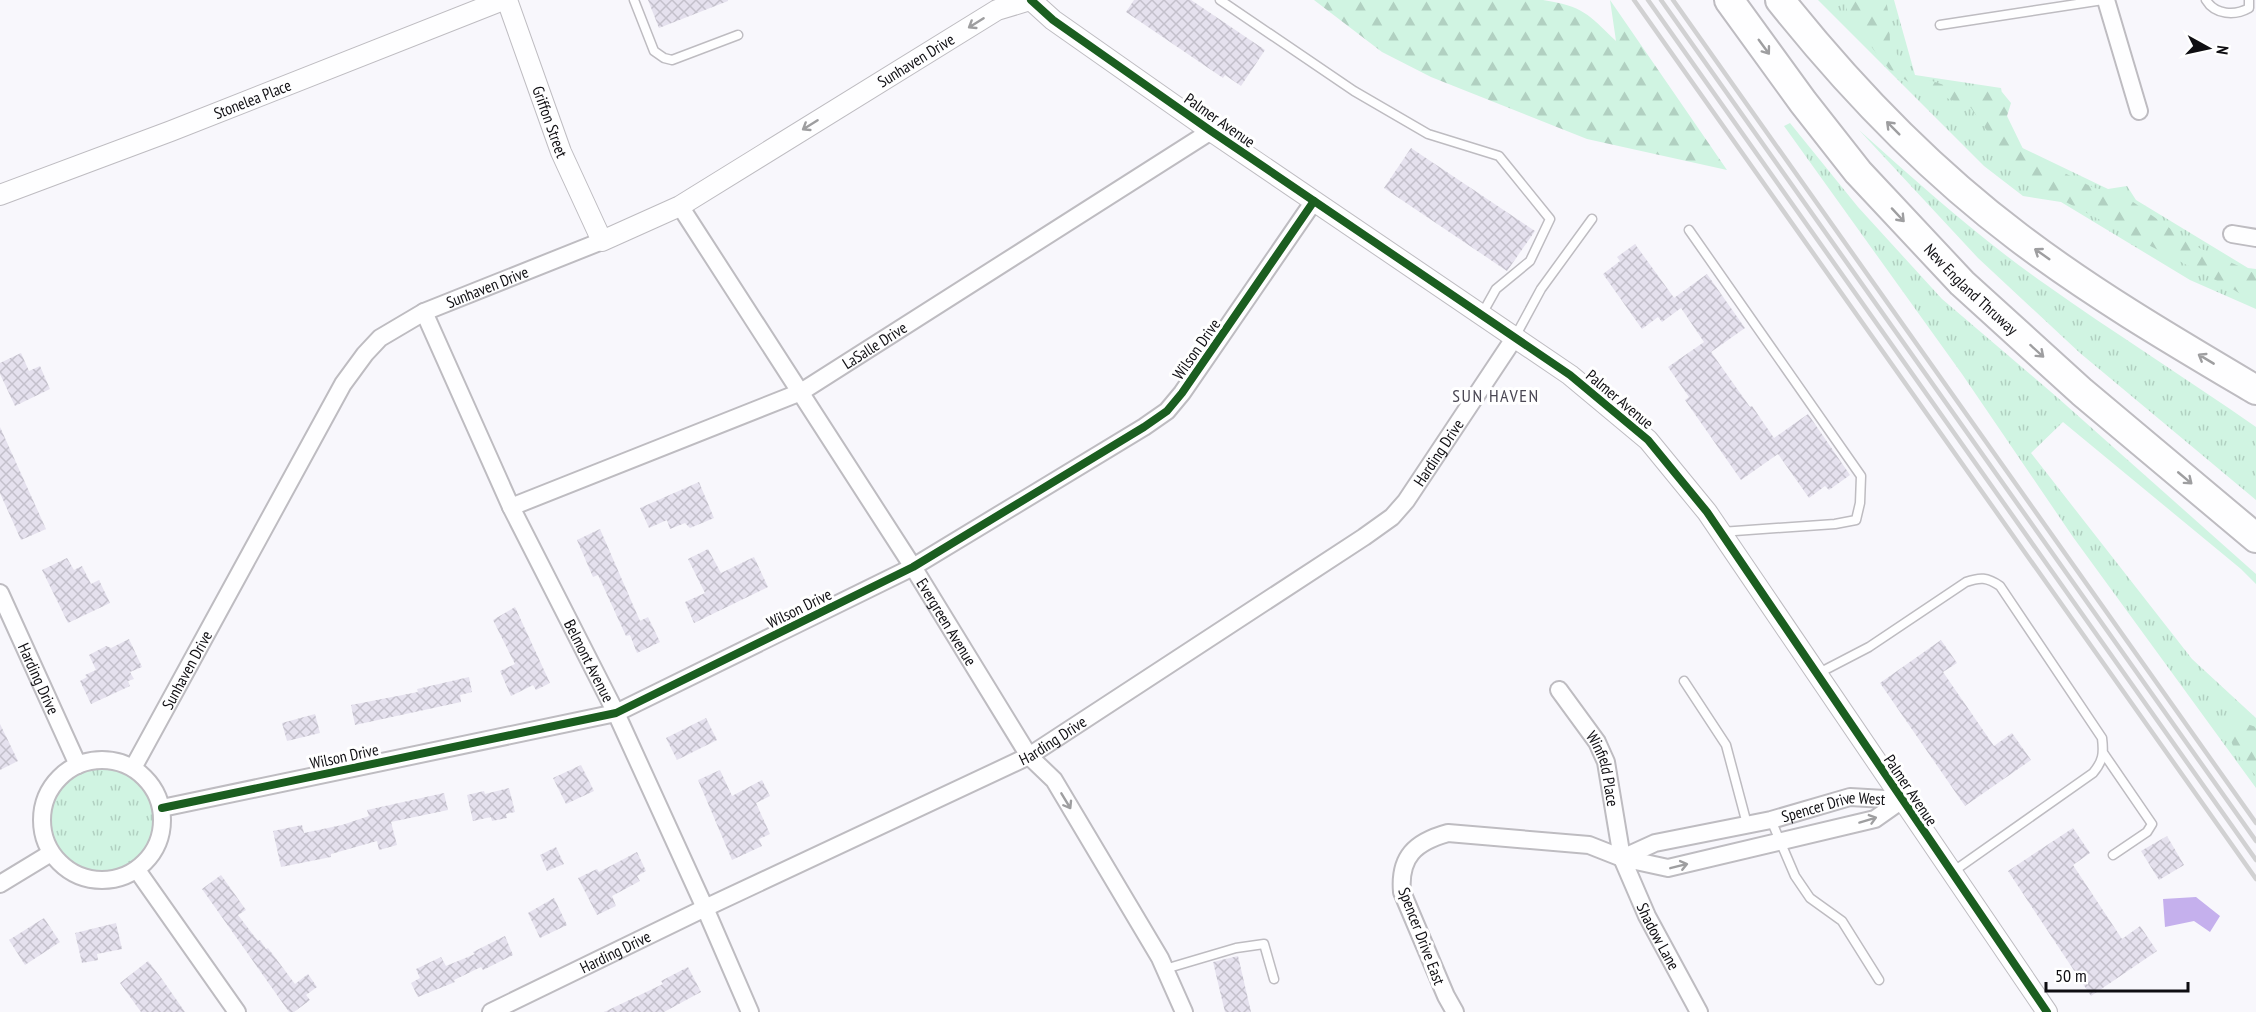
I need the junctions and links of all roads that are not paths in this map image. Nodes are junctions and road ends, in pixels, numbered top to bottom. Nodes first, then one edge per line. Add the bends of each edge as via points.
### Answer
1 (505, 0) edge
2 (634, 0) edge
3 (1030, 0) edge
4 (1220, 0) edge
5 (1730, 0) edge
6 (1780, 0) edge
7 (2105, 0) edge
8 (2206, 0) edge
9 (2249, 0) edge
10 (1940, 25) dead end
11 (738, 35) dead end
12 (2139, 111) dead end
13 (1211, 131) junction
14 (0, 195) edge
15 (1314, 201) junction
16 (680, 206) junction
17 (1592, 219) dead end
18 (1689, 230) dead end
19 (2232, 234) dead end
20 (2256, 238) edge
21 (602, 241) junction
22 (424, 312) junction
23 (1481, 315) junction
24 (1515, 338) junction
25 (2256, 390) edge
26 (801, 392) junction
27 (511, 507) junction
28 (1720, 532) junction
29 (2256, 538) edge
30 (913, 567) junction
31 (0, 593) edge
32 (1817, 675) junction
33 (1684, 681) dead end
34 (1559, 690) dead end
35 (616, 713) junction
36 (2104, 754) junction
37 (1029, 756) junction
38 (78, 765) junction
39 (133, 768) junction
40 (1902, 800) junction
41 (162, 808) junction
42 (1771, 820) junction
43 (1747, 824) junction
44 (1780, 841) junction
45 (51, 853) junction
46 (2113, 855) dead end
47 (1407, 858) joint
48 (1622, 858) junction
49 (137, 870) junction
50 (1951, 873) junction
51 (0, 884) edge
52 (705, 908) junction
53 (1165, 969) junction
54 (1274, 979) dead end
55 (1879, 980) dead end
56 (237, 1012) edge
57 (491, 1012) edge
58 (750, 1012) edge
59 (1184, 1012) edge
60 (1455, 1012) edge
61 (1699, 1012) edge
62 (2047, 1012) edge

1 - 14 street, Stonelea Place
1 - 21 street, Griffon Street via 561,152
2 - 11 lane via 654,51 664,58 672,60
3 - 13 street, Palmer Avenue
3 -> 16 street, Sunhaven Drive via 997,10
4 - 23 lane via 1354,90 1428,134 1499,156 1550,219 1530,261 1496,290
5 -> 29 highway, New England Thruway via 1858,172 1962,283 2082,392
25 -> 6 highway via 2075,278 1964,194 1864,99
7 - 10 lane
7 - 12 street
8 - 9 lane via 2219,12 2241,12 2249,8
13 - 15 street, Palmer Avenue
13 - 26 street, LaSalle Drive
15 - 23 street, Palmer Avenue
15 - 30 street, Wilson Drive via 1167,411
16 - 21 street, Sunhaven Drive
16 - 26 street, Evergreen Avenue
17 - 24 lane via 1541,289
18 - 28 lane via 1861,476 1856,520
19 - 20 street
21 - 22 street, Sunhaven Drive
22 - 27 street, Belmont Avenue
22 - 39 street, Sunhaven Drive via 380,338 343,384
23 - 24 street, Palmer Avenue
24 - 28 street, Palmer Avenue via 1570,375 1648,440
24 - 37 street, Harding Drive via 1421,481 1392,517
26 - 27 street, LaSalle Drive
26 - 30 street, Evergreen Avenue
27 - 35 street, Belmont Avenue
28 - 32 street, Palmer Avenue
30 - 35 street, Wilson Drive
30 - 37 street, Evergreen Avenue
31 - 38 street, Harding Drive
32 - 36 lane via 1869,647 1966,582 1980,577 1991,579 2000,586 2102,738
32 - 40 street, Palmer Avenue
33 - 43 lane via 1726,746
34 - 48 street, Winfield Place via 1598,742 1606,762
35 - 41 street, Wilson Drive
35 - 52 street, Belmont Avenue
36 - 46 lane via 2152,824 2147,832
36 - 50 lane via 2093,773
37 - 52 street, Harding Drive
37 -> 53 street, Evergreen Avenue via 1054,780
38 - 39 street via 106,760
38 - 45 street via 63,774 45,803 44,837
39 - 41 street via 156,792
40 - 42 street, Spencer Drive West via 1850,797
44 -> 40 street, Spencer Drive West via 1875,819
40 - 50 street, Palmer Avenue
41 - 49 street via 159,843
42 - 43 street, Spencer Drive West
42 - 44 lane
43 - 48 street, Spencer Drive West via 1655,843
48 -> 44 street, Spencer Drive West via 1668,868
44 - 55 lane via 1795,876 1810,898 1842,921
45 - 49 street via 81,877 100,881 120,879
45 - 51 street
47 - 48 street, Spencer Drive West via 1430,838 1448,834 1589,845
47 - 60 street, Spencer Drive East via 1400,875 1402,892
48 - 61 street, Shadow Lane via 1647,916
49 - 56 street
50 - 62 street, Palmer Avenue
52 - 57 street, Harding Drive
52 - 58 street, Belmont Avenue
53 - 54 lane via 1264,944
53 - 59 street, Evergreen Avenue

